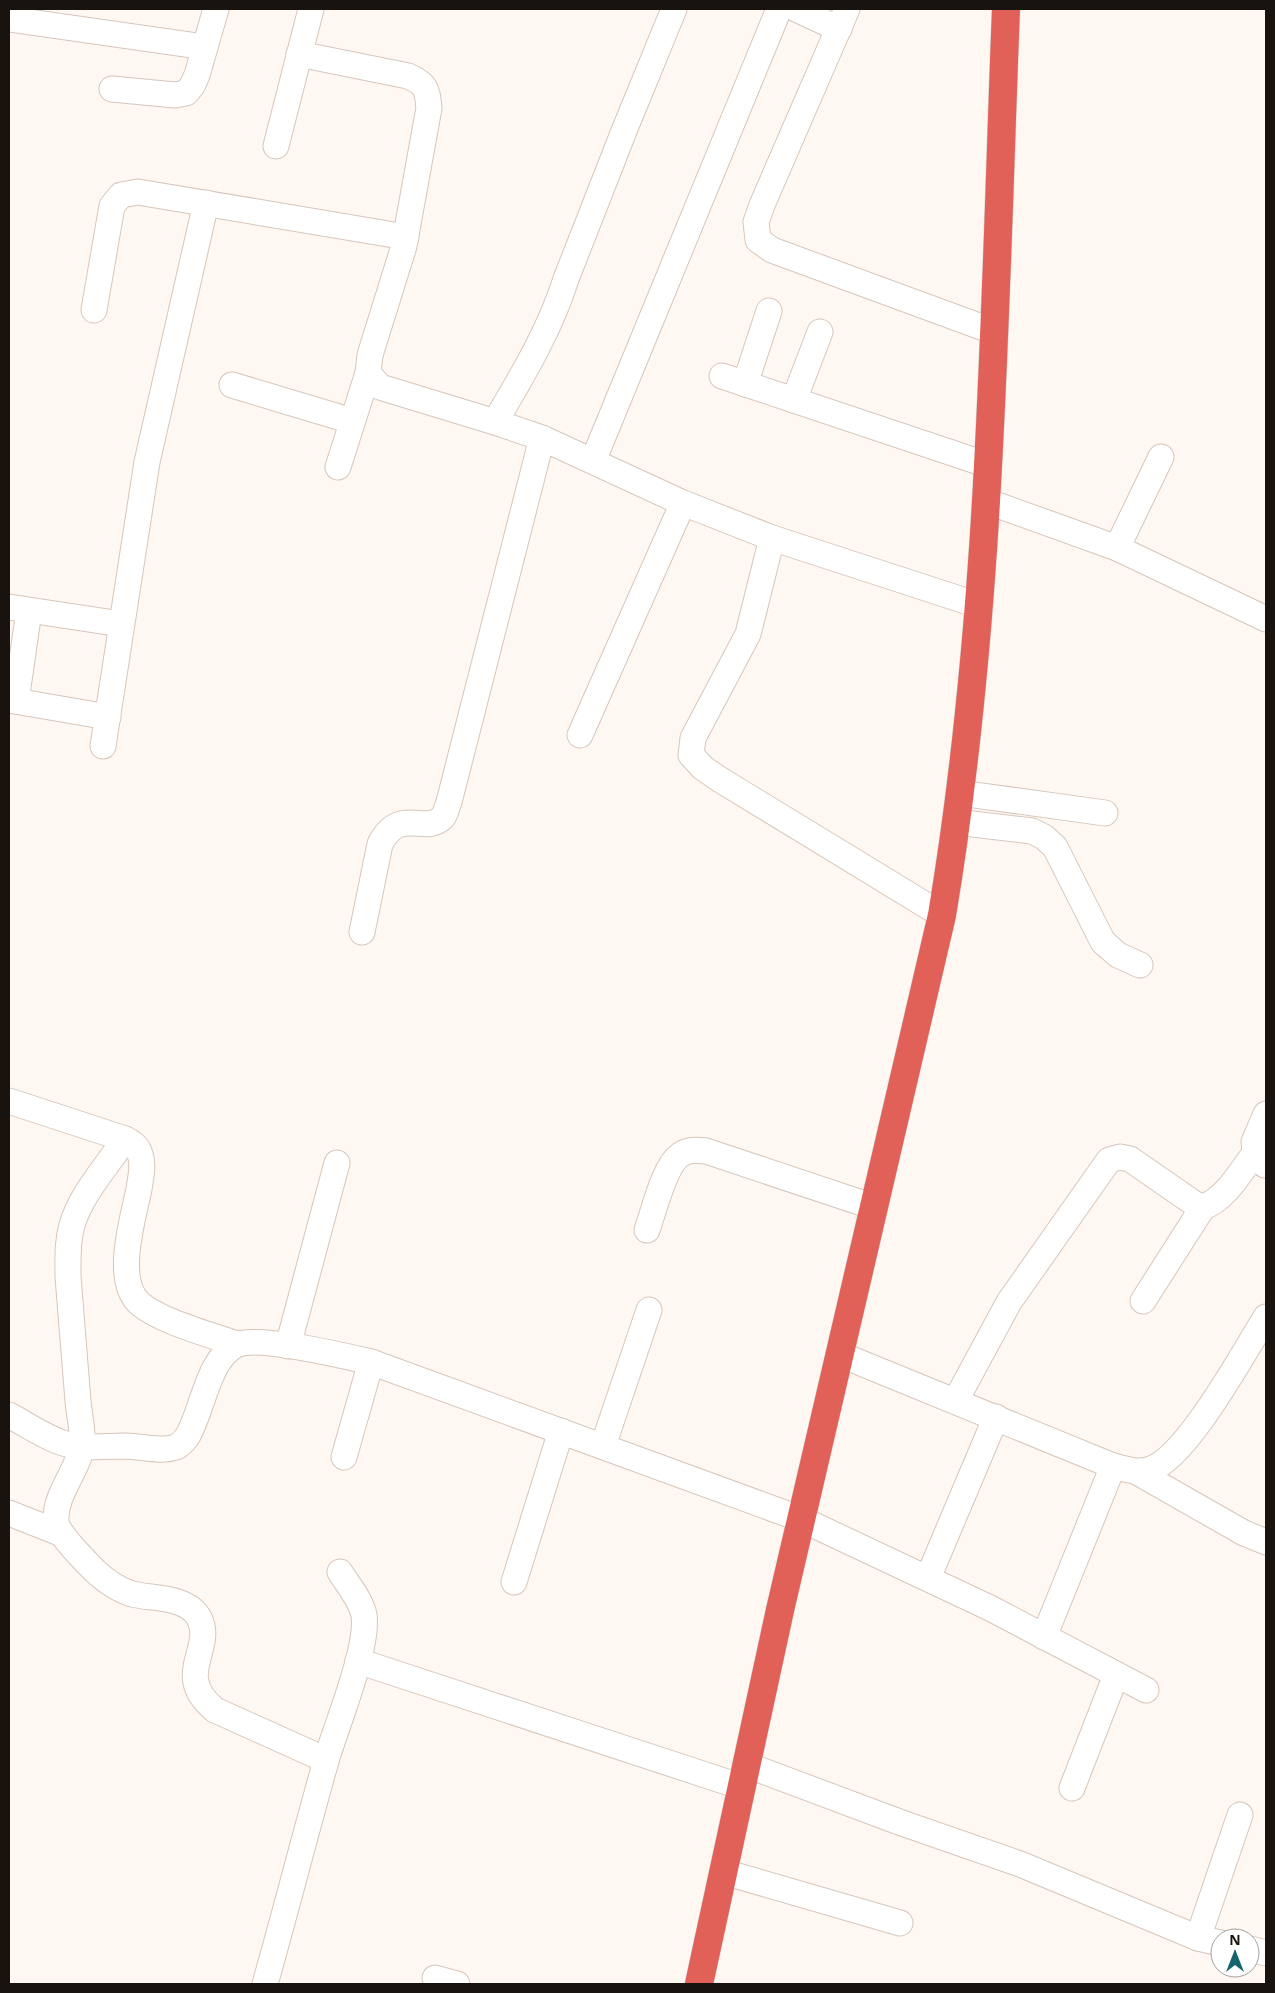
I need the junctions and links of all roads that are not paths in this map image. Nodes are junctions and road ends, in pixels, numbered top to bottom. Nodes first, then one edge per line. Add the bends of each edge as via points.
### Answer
1 (216, 9) edge
2 (311, 9) edge
3 (674, 9) edge
4 (779, 9) edge
5 (796, 9) edge
6 (1006, 9) edge
7 (9, 18) edge
8 (843, 19) edge
9 (205, 47) junction
10 (299, 54) junction
11 (112, 89) dead end
12 (276, 146) dead end
13 (206, 204) junction
14 (406, 237) junction
15 (94, 310) dead end
16 (769, 311) dead end
17 (820, 332) dead end
18 (995, 332) junction
19 (368, 373) junction
20 (232, 385) dead end
21 (794, 400) junction
22 (352, 421) junction
23 (495, 422) junction
24 (542, 438) junction
25 (1161, 457) dead end
26 (593, 462) junction
27 (988, 465) junction
28 (338, 467) dead end
29 (986, 501) junction
30 (683, 503) junction
31 (772, 538) junction
32 (1117, 548) junction
33 (978, 605) junction
34 (19, 609) edge
35 (1266, 620) edge
36 (122, 624) junction
37 (12, 701) edge
38 (108, 717) junction
39 (580, 735) dead end
40 (103, 746) dead end
41 (960, 793) junction
42 (1105, 813) dead end
43 (956, 822) junction
44 (942, 915) junction
45 (362, 932) dead end
46 (1140, 965) dead end
47 (9, 1101) edge
48 (1266, 1114) edge
49 (126, 1139) junction
50 (1260, 1160) edge
51 (337, 1163) dead end
52 (874, 1206) junction
53 (1204, 1207) junction
54 (648, 1230) dead end
55 (1143, 1301) dead end
56 (649, 1310) dead end
57 (1266, 1317) edge
58 (237, 1344) junction
59 (288, 1346) junction
60 (839, 1354) junction
61 (370, 1362) junction
62 (956, 1400) junction
63 (9, 1415) edge
64 (996, 1417) junction
65 (561, 1431) junction
66 (82, 1446) junction
67 (603, 1446) junction
68 (344, 1457) dead end
69 (1113, 1466) junction
70 (1137, 1472) junction
71 (9, 1514) edge
72 (801, 1519) junction
73 (62, 1534) junction
74 (1266, 1542) edge
75 (340, 1572) dead end
76 (928, 1578) junction
77 (514, 1582) dead end
78 (1044, 1637) junction
79 (358, 1661) junction
80 (1116, 1675) junction
81 (1146, 1690) dead end
82 (326, 1760) junction
83 (745, 1776) junction
84 (1072, 1788) dead end
85 (1240, 1815) dead end
86 (724, 1872) junction
87 (900, 1923) dead end
88 (1209, 1940) edge
89 (266, 1984) edge
90 (699, 1984) edge

1 - 9 street
2 - 10 street
3 - 23 street via 558,303 536,352
4 - 26 street
5 - 8 street
6 - 18 highway
7 - 9 street
8 - 18 street via 762,205 756,222 758,240 772,250
9 - 11 street via 192,86 186,93 175,95
10 - 12 street
10 - 14 street via 408,76 421,82 427,91 429,108
13 - 14 street
13 - 15 street via 138,192 122,195 112,206
13 - 36 street via 147,462
14 - 19 street via 370,355
16 - 21 street via 733,380
17 - 21 street
18 - 27 highway
19 - 22 street
19 - 23 street via 380,387
20 - 22 street
21 - 27 street
22 - 28 street
23 - 24 street
24 - 26 street
24 - 45 street via 449,802 443,816 432,823 400,823 386,831 380,844
25 - 32 street
26 - 30 street
27 - 29 highway
29 - 32 street
29 - 33 highway
30 - 31 street
30 - 39 street
31 - 33 street
31 - 44 street via 748,634 693,738 691,755 719,779
32 - 35 street
33 - 41 highway
34 - 36 street
34 - 37 street
36 - 38 street
37 - 38 street
38 - 40 street
41 - 42 street
41 - 43 highway
43 - 44 highway
43 - 46 street via 1032,831 1044,836 1056,847 1103,942 1118,956
44 - 52 highway
47 - 49 street
48 - 50 street via 1254,1142
49 - 58 street via 137,1147 142,1159 126,1258 127,1282 138,1302 154,1314
49 - 66 street via 80,1205 71,1226 68,1276
50 - 53 street via 1214,1204
51 - 59 street
52 - 54 street via 706,1151 691,1150 678,1156 668,1170
52 - 60 highway
53 - 55 street
53 - 62 street via 1130,1159 1109,1160 1009,1302
56 - 67 street
57 - 70 street via 1192,1432 1170,1458 1152,1469
58 - 59 street via 252,1341
58 - 66 street via 217,1364 187,1436 178,1446 165,1449
59 - 61 street
60 - 62 street
60 - 72 highway
61 - 65 street
61 - 68 street
62 - 64 street
63 - 66 street via 62,1442
64 - 69 street
64 - 76 street
65 - 67 street
65 - 77 street
66 - 73 street via 58,1507 56,1523
67 - 72 street
69 - 70 street
69 - 78 street
70 - 74 street via 1244,1533
71 - 73 street
72 - 76 street
72 - 83 highway
73 - 82 street via 111,1584 130,1593 176,1602 198,1616 204,1629 194,1675 205,1702 215,1710
75 - 79 street via 364,1615
76 - 78 street
78 - 80 street
79 - 82 street
79 - 83 street
80 - 81 street
80 - 84 street
82 - 89 street
83 - 86 highway
83 - 88 street via 902,1823 1020,1864
85 - 88 street
86 - 87 street
86 - 90 highway

